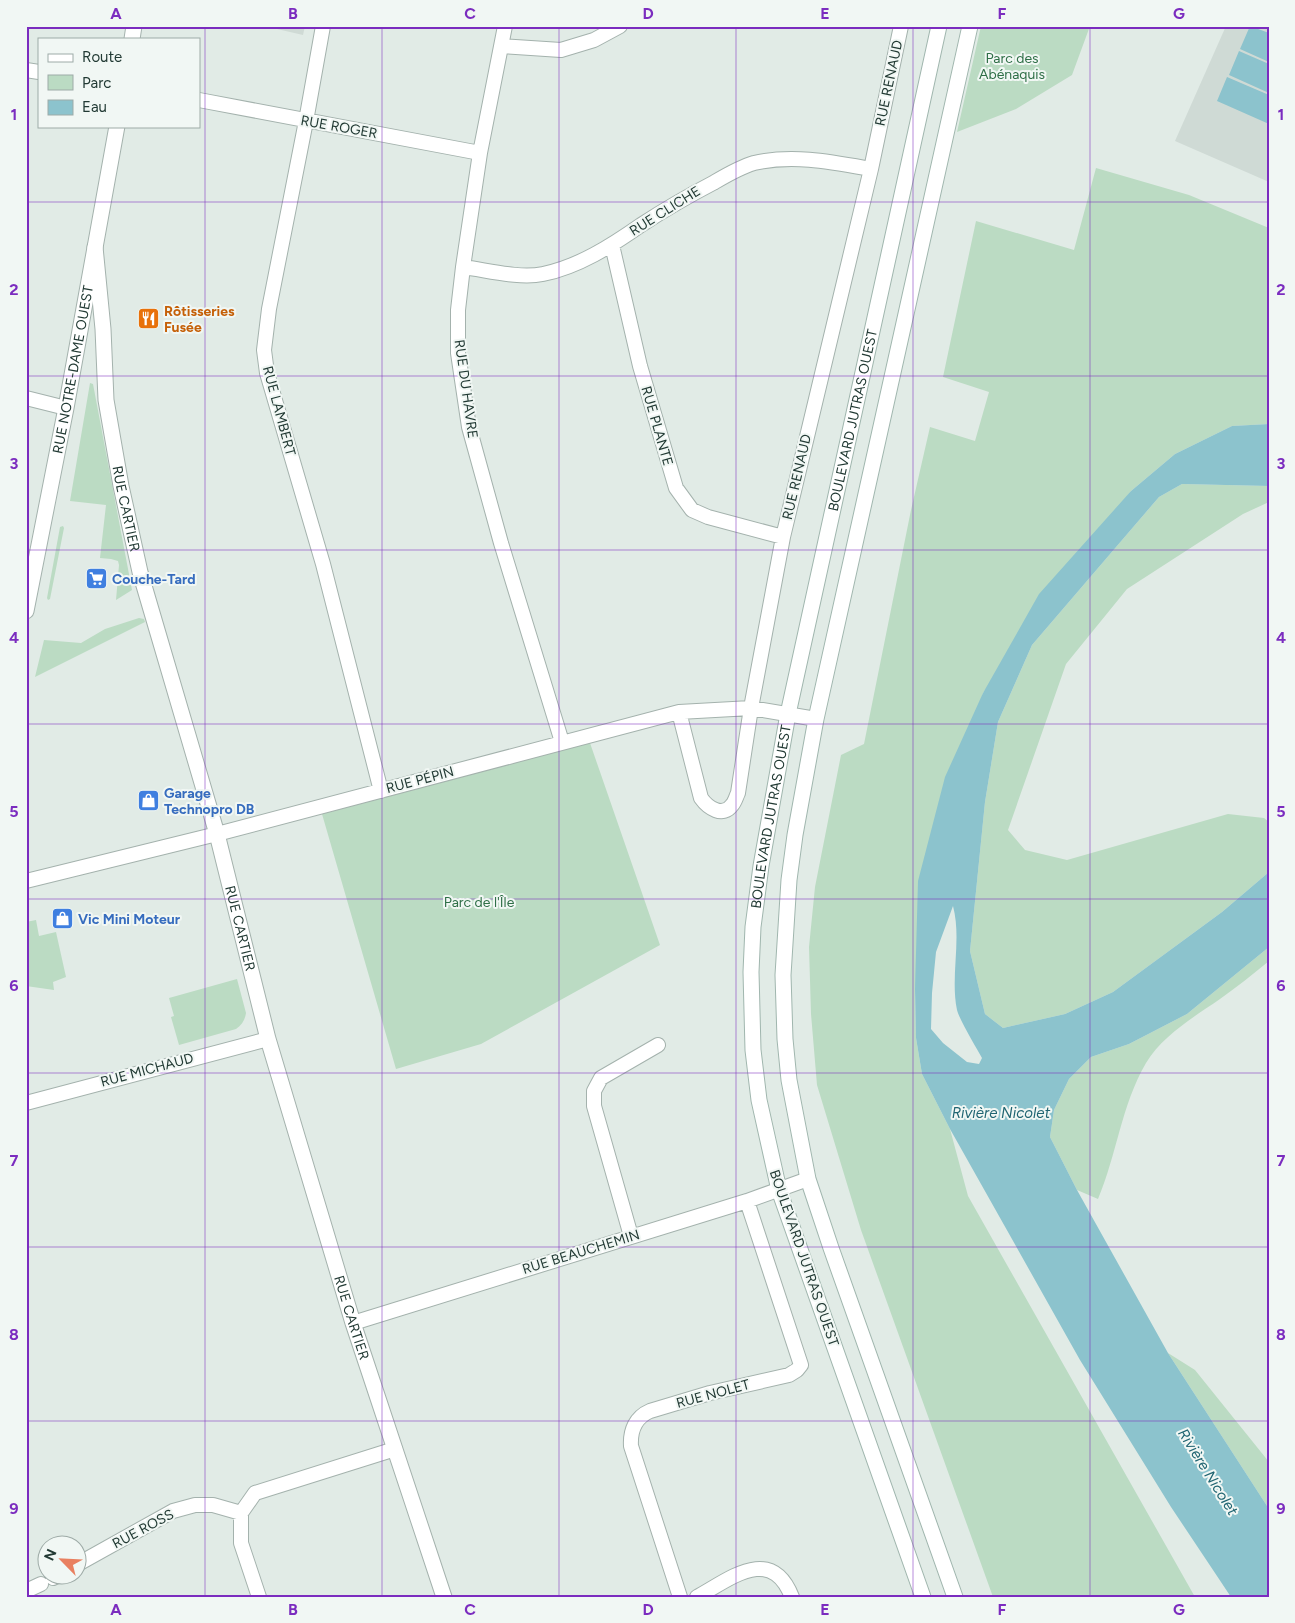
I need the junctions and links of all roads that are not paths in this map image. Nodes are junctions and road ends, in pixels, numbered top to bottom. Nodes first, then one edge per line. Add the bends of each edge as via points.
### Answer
1 (323, 26) edge
2 (505, 26) edge
3 (620, 26) edge
4 (901, 26) edge
5 (939, 26) edge
6 (970, 26) edge
7 (502, 46) junction
8 (200, 100) edge
9 (306, 121) junction
10 (117, 128) edge
11 (480, 153) junction
12 (871, 169) junction
13 (612, 245) junction
14 (95, 247) junction
15 (463, 267) junction
16 (26, 398) edge
17 (66, 408) junction
18 (783, 537) junction
19 (29, 578) edge
20 (26, 612) edge
21 (751, 708) junction
22 (679, 712) junction
23 (788, 714) junction
24 (816, 718) junction
25 (562, 742) junction
26 (381, 791) junction
27 (217, 834) junction
28 (26, 881) edge
29 (268, 1038) junction
30 (658, 1045) dead end
31 (26, 1103) edge
32 (808, 1179) junction
33 (779, 1190) junction
34 (747, 1201) junction
35 (631, 1236) junction
36 (353, 1323) junction
37 (395, 1449) junction
38 (240, 1514) junction
39 (88, 1558) edge
40 (38, 1586) edge
41 (26, 1592) edge
42 (259, 1597) edge
43 (444, 1597) edge
44 (680, 1597) edge
45 (697, 1597) edge
46 (792, 1597) edge
47 (923, 1597) edge
48 (955, 1597) edge

1 - 9 street, RUE LAMBERT
2 - 7 street, RUE DU HAVRE
3 - 7 street via 594,40 561,50
4 - 12 street, RUE RENAUD
5 - 23 main road, BOULEVARD JUTRAS OUEST
6 - 24 main road, BOULEVARD JUTRAS OUEST
7 - 11 street, RUE DU HAVRE
8 - 9 street, RUE ROGER
9 - 11 street, RUE ROGER
9 - 26 street, RUE LAMBERT via 269,309 265,358 323,564
10 - 14 main road, RUE NOTRE-DAME OUEST
11 - 15 street, RUE DU HAVRE
12 - 13 street, RUE CLICHE via 803,159 754,164 729,174 658,214
12 - 18 street, RUE RENAUD
13 - 15 street, RUE CLICHE via 560,270 540,275
13 - 18 street, RUE PLANTE via 640,366 676,488 692,510
14 - 17 main road, RUE NOTRE-DAME OUEST
14 - 27 main road, RUE CARTIER via 106,400 121,486 140,572
15 - 25 street, RUE DU HAVRE via 458,353 469,427
16 - 17 street
17 - 19 main road, RUE NOTRE-DAME OUEST
18 - 21 street, RUE RENAUD
19 - 20 main road, RUE NOTRE-DAME OUEST
21 - 22 street, RUE PÉPIN
21 - 22 street, RUE RENAUD via 738,793 732,806 724,811 707,807 700,798
21 - 23 street, RUE PÉPIN
22 - 25 street, RUE PÉPIN
23 - 24 street, RUE PÉPIN
23 - 33 main road, BOULEVARD JUTRAS OUEST via 761,866 751,972 753,1050 759,1100
24 - 32 main road, BOULEVARD JUTRAS OUEST via 789,880 784,975 789,1080
25 - 26 street, RUE PÉPIN
26 - 27 street, RUE PÉPIN
27 - 28 street, RUE PÉPIN
27 - 29 main road, RUE CARTIER
29 - 31 street, RUE MICHAUD
29 - 36 main road, RUE CARTIER
30 - 35 street via 601,1078 594,1091 594,1106
32 - 33 street, RUE BEAUCHEMIN
32 - 48 main road, BOULEVARD JUTRAS OUEST
33 - 34 street, RUE BEAUCHEMIN
33 - 47 main road, BOULEVARD JUTRAS OUEST
34 - 35 street, RUE BEAUCHEMIN
34 - 44 street, RUE NOLET via 801,1364 789,1375 650,1411 641,1415 634,1427 630,1435 631,1446
35 - 36 street, RUE BEAUCHEMIN
36 - 37 main road, RUE CARTIER
37 - 38 street via 255,1493
37 - 43 main road, RUE CARTIER
38 - 39 street, RUE ROSS via 213,1505 195,1505 173,1511
38 - 42 street via 241,1543
40 - 41 street
45 - 46 street via 752,1568 763,1568 781,1578

